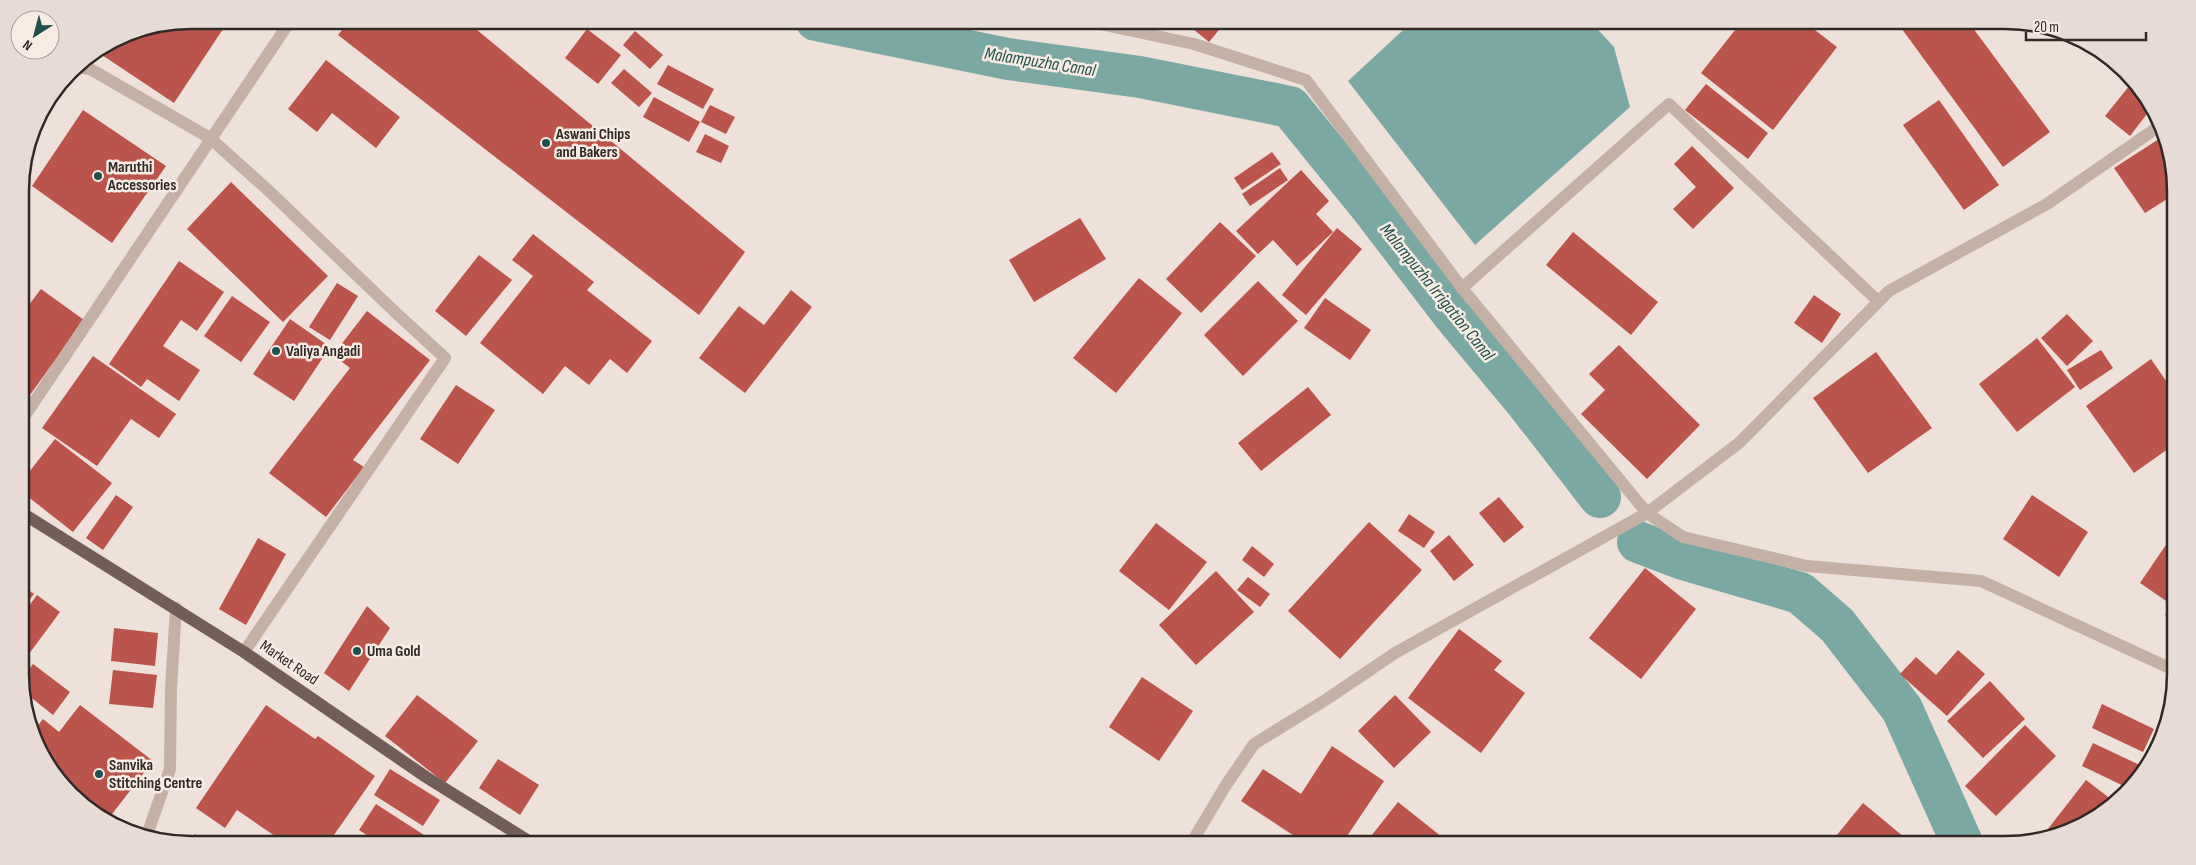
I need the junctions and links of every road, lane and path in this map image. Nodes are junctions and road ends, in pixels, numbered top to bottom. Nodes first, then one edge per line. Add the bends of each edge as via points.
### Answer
1 (285, 29) edge
2 (1123, 29) edge
3 (85, 68) edge
4 (2155, 129) edge
5 (210, 138) junction
6 (1462, 288) junction
7 (1878, 301) junction
8 (29, 410) edge
9 (1647, 513) junction
10 (29, 519) edge
11 (176, 608) junction
12 (244, 652) junction
13 (2167, 667) edge
14 (149, 831) edge
15 (520, 836) edge
16 (1195, 836) edge

1 - 5 street
2 - 6 street via 1194,44 1306,80
3 - 5 street
4 - 7 street via 2047,204 1890,291
5 - 8 street
5 - 12 street via 445,358
6 - 7 street via 1669,104
6 - 9 street
7 - 9 street via 1739,443
9 - 13 street via 1683,536 1807,566 1981,581
9 - 16 street via 1395,653 1327,700 1254,744
10 - 11 main road, Market Road
11 - 12 main road, Market Road
11 - 14 street via 170,769
12 - 15 main road, Market Road via 426,777

